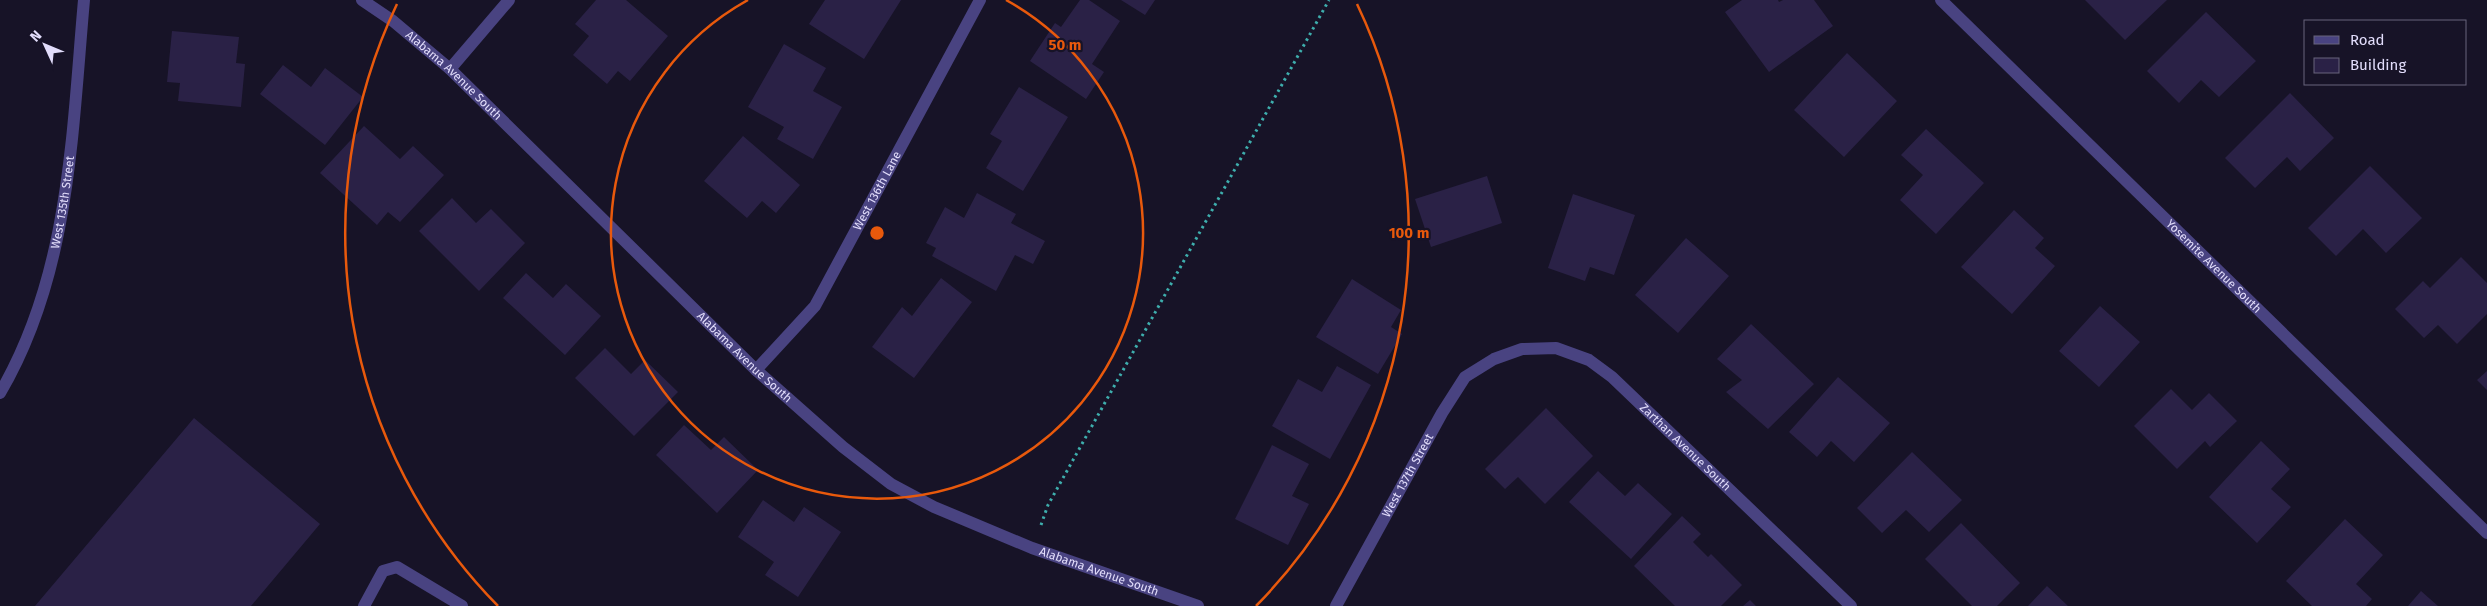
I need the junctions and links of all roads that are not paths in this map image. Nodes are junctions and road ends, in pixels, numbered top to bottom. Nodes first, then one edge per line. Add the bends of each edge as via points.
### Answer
1 (84, 0) edge
2 (362, 0) edge
3 (509, 0) edge
4 (980, 0) edge
5 (1941, 0) edge
6 (450, 69) junction
7 (1494, 359) joint
8 (756, 370) junction
9 (0, 393) edge
10 (2487, 533) edge
11 (364, 606) edge
12 (462, 606) edge
13 (1198, 606) edge
14 (1336, 606) edge
15 (1851, 606) edge

1 - 9 street, West 135th Street via 60,229 30,331
2 - 6 street, Alabama Avenue South via 393,21
3 - 6 street
4 - 8 street, West 136th Lane via 815,306
5 - 10 street, Yosemite Avenue South
6 - 8 street, Alabama Avenue South
7 - 14 street, West 137th Street via 1465,377 1460,384
7 - 15 street, Zarthan Avenue South via 1522,349 1556,348 1589,360 1612,378
8 - 13 street, Alabama Avenue South via 843,447 891,484 934,507 1032,548
11 - 12 street via 383,571 397,567

